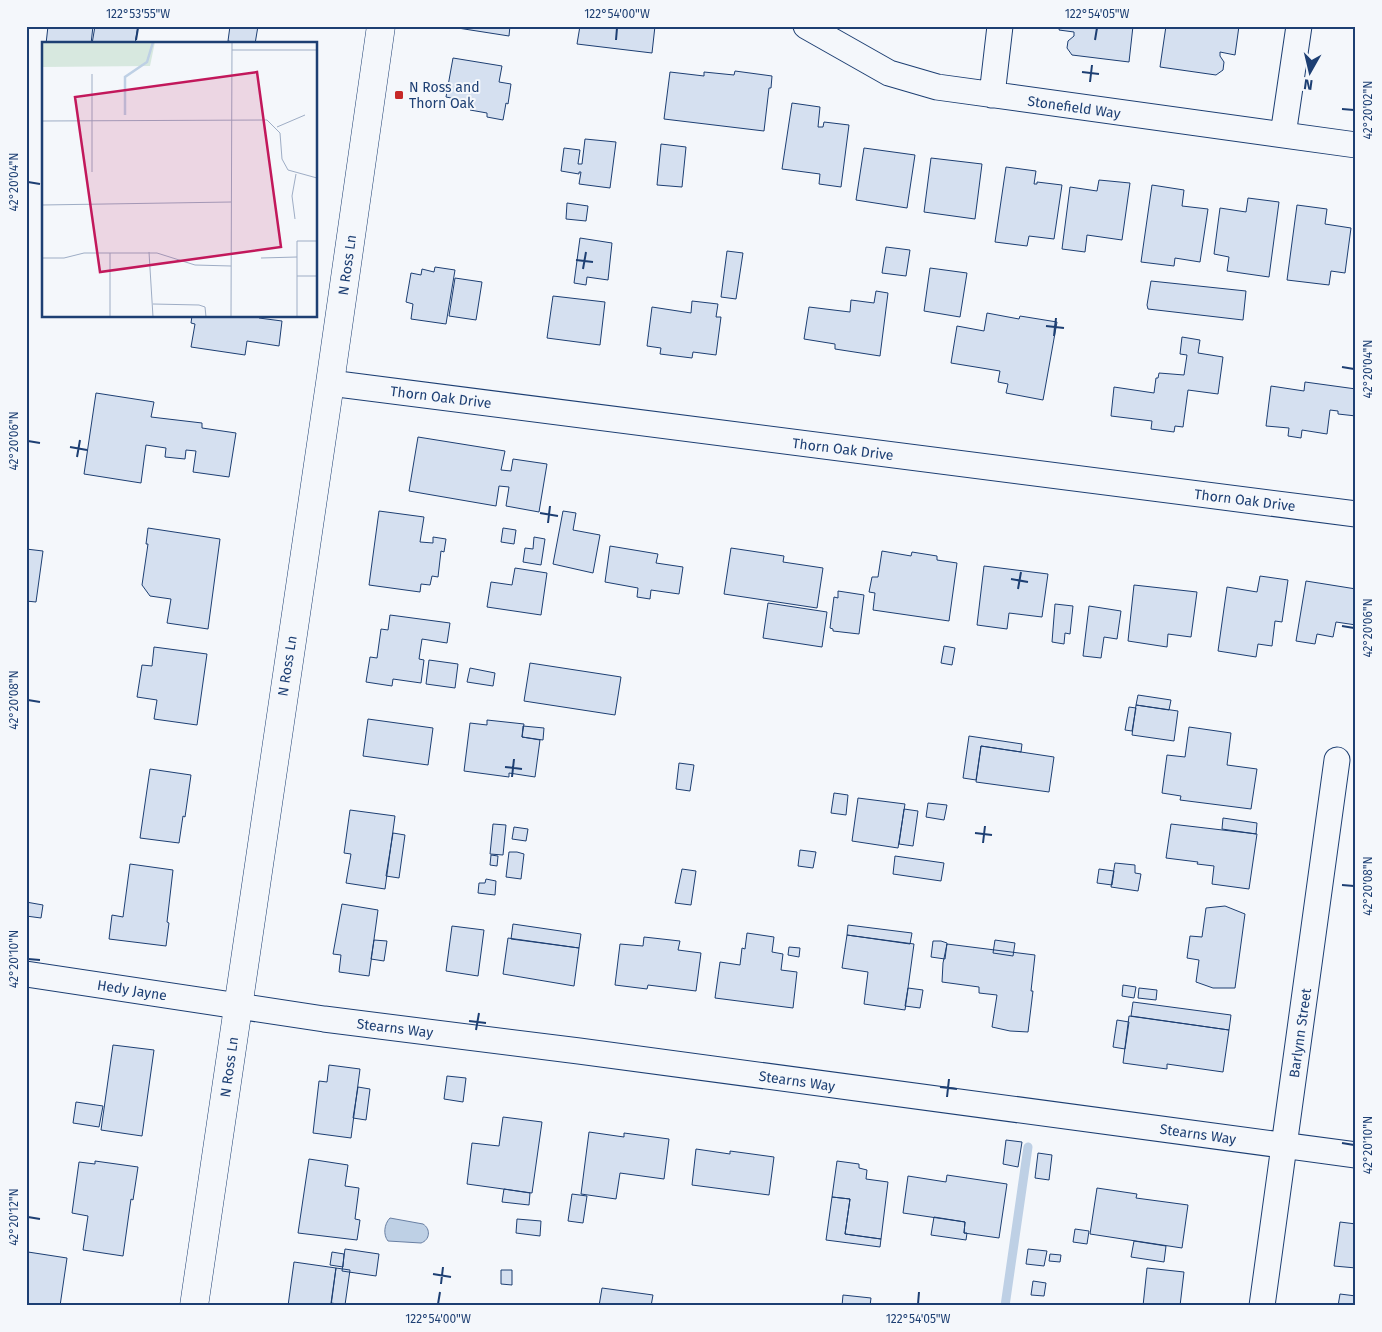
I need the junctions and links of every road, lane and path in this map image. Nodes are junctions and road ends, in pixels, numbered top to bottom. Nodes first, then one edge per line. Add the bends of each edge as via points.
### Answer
1 (381, 26) edge
2 (806, 26) edge
3 (1000, 26) edge
4 (1299, 26) edge
5 (992, 95) junction
6 (1283, 135) junction
7 (1356, 145) edge
8 (330, 383) junction
9 (1356, 514) edge
10 (1337, 760) dead end
11 (26, 974) edge
12 (238, 1007) junction
13 (1285, 1146) junction
14 (1356, 1155) edge
15 (194, 1306) edge
16 (1262, 1306) edge

1 - 8 main road, N Ross Ln
2 - 5 street, Stonefield Way via 889,73 937,87
3 - 5 street
4 - 6 street
5 - 6 street, Stonefield Way
6 - 7 street, Stonefield Way
8 - 9 street, Thorn Oak Drive
8 - 12 main road, N Ross Ln
10 - 13 street, Barlynn Street
11 - 12 street, Hedy Jayne
12 - 13 street, Stearns Way
12 - 15 main road, N Ross Ln
13 - 14 street, Stearns Way
13 - 16 street, Barlynn Street

